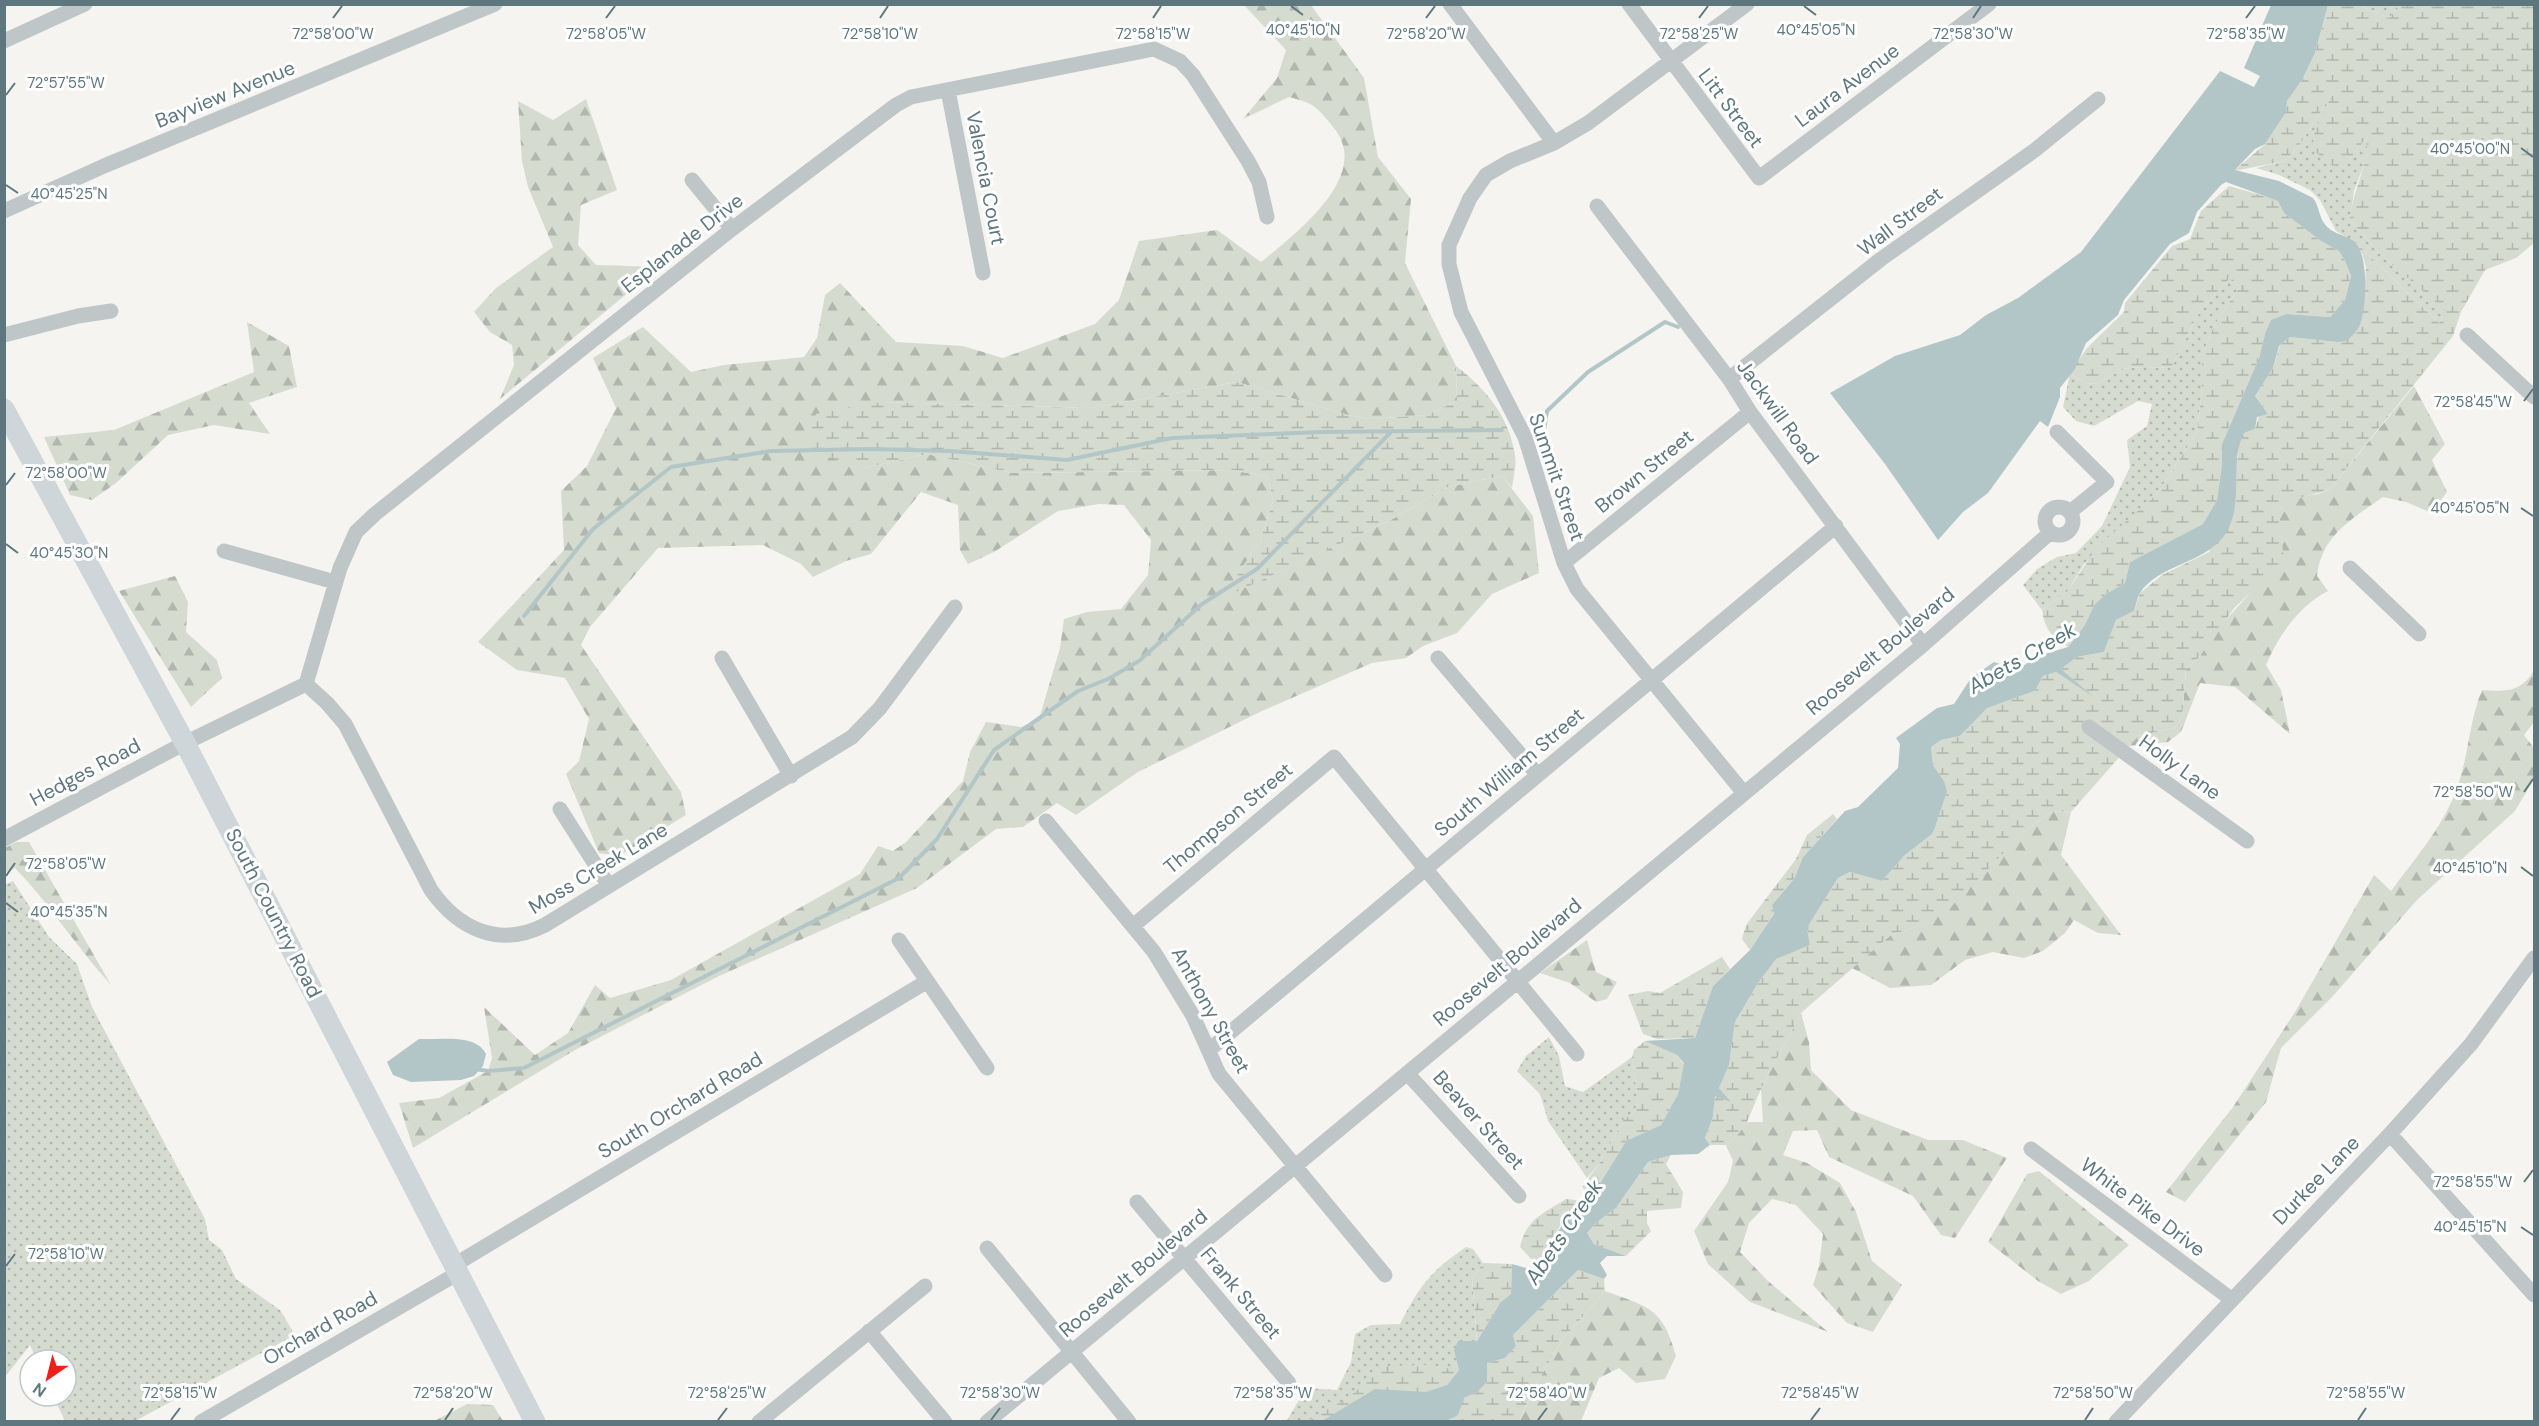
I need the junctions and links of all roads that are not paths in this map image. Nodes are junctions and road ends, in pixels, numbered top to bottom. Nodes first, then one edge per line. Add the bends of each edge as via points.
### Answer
1 (85, 4) edge
2 (495, 4) edge
3 (1450, 4) edge
4 (1629, 4) edge
5 (1747, 4) edge
6 (1989, 4) edge
7 (4, 41) edge
8 (1670, 61) junction
9 (948, 90) junction
10 (2098, 99) dead end
11 (1554, 143) junction
12 (1759, 178) joint
13 (692, 180) dead end
14 (1598, 206) dead end
15 (4, 211) edge
16 (1268, 217) dead end
17 (732, 229) junction
18 (983, 273) dead end
19 (111, 311) dead end
20 (2467, 334) dead end
21 (4, 336) edge
22 (1729, 379) junction
23 (2535, 398) edge
24 (4, 410) edge
25 (1750, 412) junction
26 (2057, 432) dead end
27 (1836, 526) junction
28 (224, 551) dead end
29 (1564, 563) junction
30 (2350, 568) dead end
31 (335, 582) junction
32 (955, 607) dead end
33 (2419, 634) dead end
34 (1923, 645) junction
35 (722, 658) dead end
36 (1438, 658) dead end
37 (1651, 680) junction
38 (306, 684) junction
39 (2089, 728) dead end
40 (185, 742) junction
41 (1537, 774) junction
42 (791, 776) junction
43 (1743, 792) junction
44 (560, 808) dead end
45 (1046, 820) dead end
46 (4, 839) edge
47 (2247, 841) dead end
48 (1427, 868) junction
49 (609, 886) junction
50 (1133, 926) junction
51 (900, 940) dead end
52 (2535, 958) edge
53 (926, 982) junction
54 (1518, 982) junction
55 (1209, 1050) junction
56 (1577, 1054) dead end
57 (987, 1068) dead end
58 (1407, 1073) junction
59 (2390, 1134) junction
60 (2031, 1149) dead end
61 (1296, 1166) junction
62 (1519, 1196) dead end
63 (1137, 1202) dead end
64 (987, 1248) dead end
65 (1185, 1258) junction
66 (458, 1268) junction
67 (1384, 1275) dead end
68 (925, 1286) dead end
69 (2535, 1295) edge
70 (2231, 1299) junction
71 (869, 1331) junction
72 (1071, 1352) junction
73 (1289, 1383) dead end
74 (201, 1422) edge
75 (535, 1422) edge
76 (759, 1422) edge
77 (945, 1422) edge
78 (987, 1422) edge
79 (1129, 1422) edge
80 (2116, 1422) edge

1 - 7 street
2 - 15 street, Bayview Avenue
3 - 11 street
4 - 8 street, Litt Street
5 - 8 street, Summit Street
6 - 12 street, Laura Avenue
8 - 11 street, Summit Street via 1588,123
8 - 12 street, Litt Street
9 - 16 street, Esplanade Drive via 1142,50 1165,53 1193,75 1248,161
9 - 17 street, Esplanade Drive via 910,97 896,105
9 - 18 street, Valencia Court
10 - 22 street, Wall Street via 2035,150 1881,259
11 - 29 street, Summit Street via 1486,175 1456,226 1449,245 1449,264 1461,312 1525,437
13 - 17 street
14 - 22 street, Jackwill Road
17 - 31 street, Esplanade Drive via 375,514 356,532
19 - 21 street
20 - 23 street
22 - 25 street, Jackwill Road
24 - 40 main road, South Country Road
25 - 27 street, Jackwill Road
25 - 29 street, Brown Street
26 - 34 street, Roosevelt Boulevard via 2107,482 2070,512 2073,518 2069,530 2051,532
27 - 34 street, Jackwill Road
27 - 37 street, South William Street
28 - 31 street
29 - 37 street, Summit Street via 1577,589
30 - 33 street
31 - 38 street, Esplanade Drive
32 - 42 street, Moss Creek Lane via 865,725
34 - 43 street, Roosevelt Boulevard
35 - 42 street
36 - 41 street
37 - 41 street, South William Street
37 - 43 street, Summit Street
38 - 40 street
38 - 49 street, Moss Creek Lane via 345,724 431,890 457,921 492,934 531,932
39 - 47 street, Holly Lane
40 - 46 street, Hedges Road
40 - 66 main road, South Country Road
41 - 48 street, South William Street
42 - 49 street, Moss Creek Lane
43 - 54 street, Roosevelt Boulevard
44 - 49 street
45 - 50 street, Anthony Street
48 - 50 street, Thompson Street via 1334,757
48 - 54 street
48 - 55 street, South William Street
50 - 55 street, Anthony Street via 1176,984
51 - 53 street
52 - 59 street, Durkee Lane via 2470,1044
53 - 57 street
53 - 66 street, South Orchard Road
54 - 56 street
54 - 58 street, Roosevelt Boulevard
55 - 61 street, Anthony Street via 1219,1074
58 - 61 street, Roosevelt Boulevard
58 - 62 street, Beaver Street
59 - 69 street
59 - 70 street, Durkee Lane
60 - 70 street, White Pike Drive
61 - 65 street, Roosevelt Boulevard
61 - 67 street, Anthony Street
63 - 65 street, Frank Street
64 - 72 street
65 - 72 street, Roosevelt Boulevard
65 - 73 street, Frank Street
66 - 74 street, Orchard Road
66 - 75 main road, South Country Road
68 - 71 street
70 - 80 street, Durkee Lane
71 - 76 street
71 - 77 street
72 - 78 street, Roosevelt Boulevard
72 - 79 street

